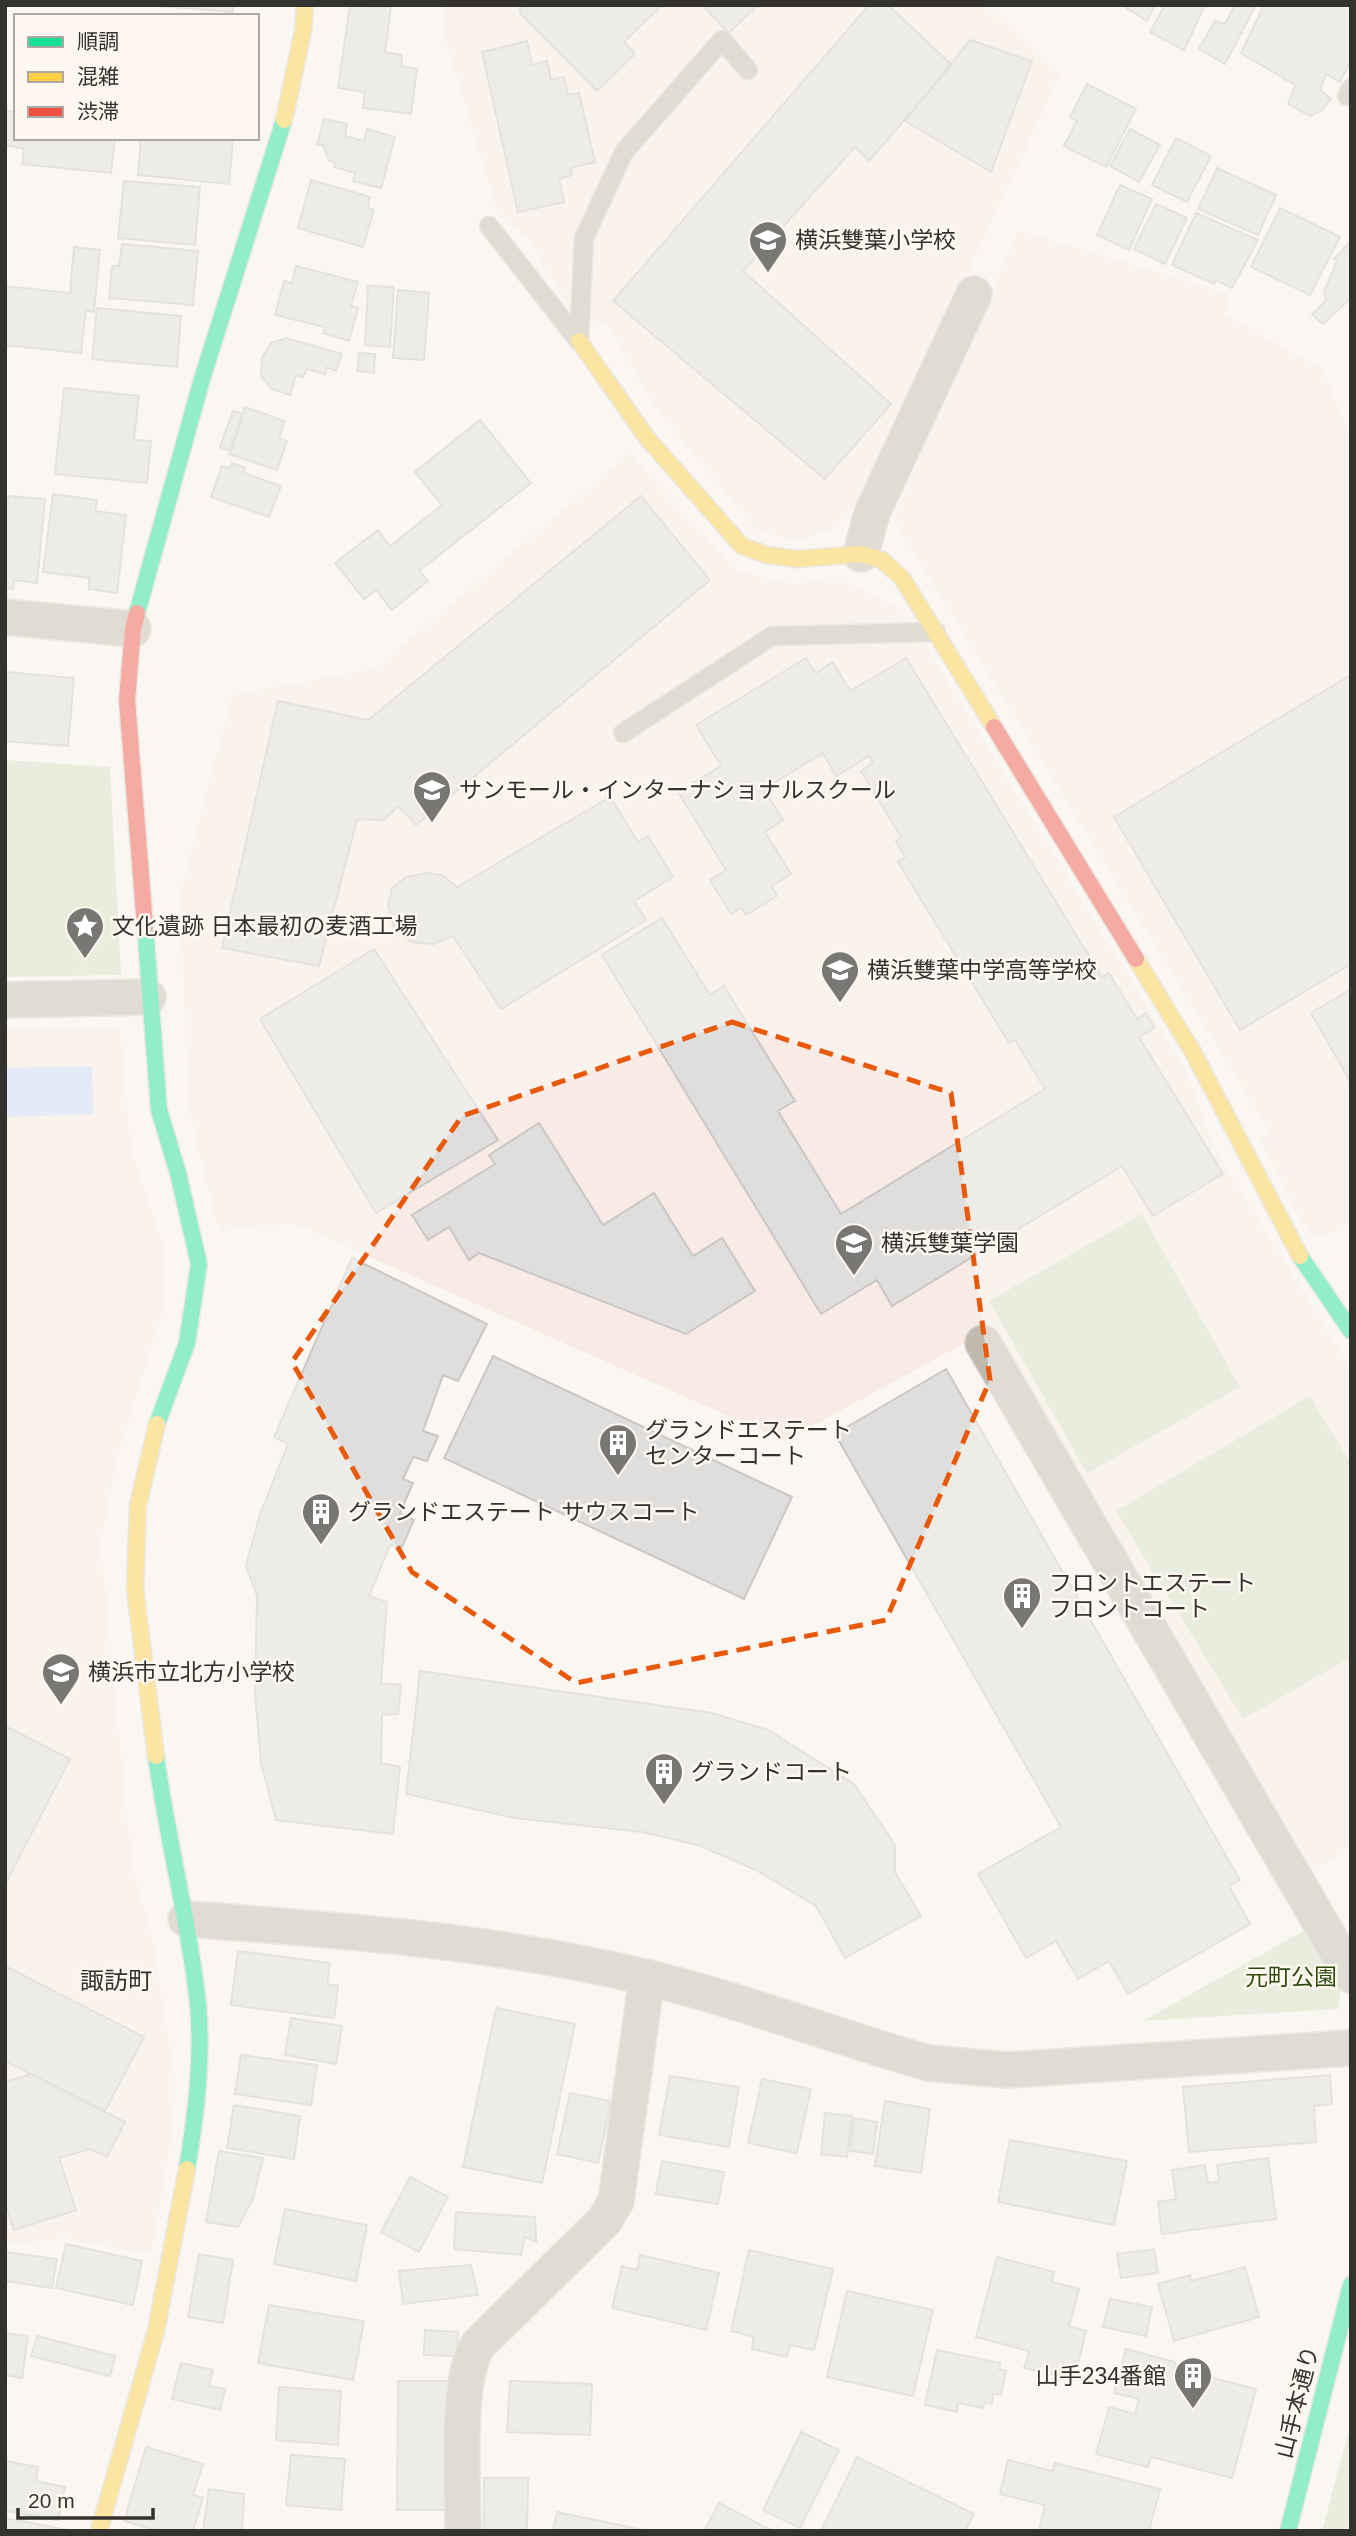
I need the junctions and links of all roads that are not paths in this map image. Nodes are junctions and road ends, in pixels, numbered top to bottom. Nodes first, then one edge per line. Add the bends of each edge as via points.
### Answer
1 (305, 5) edge
2 (748, 70) dead end
3 (489, 226) dead end
4 (974, 294) dead end
5 (579, 341) junction
6 (861, 554) junction
7 (5, 617) edge
8 (132, 629) junction
9 (936, 632) junction
10 (623, 733) dead end
11 (148, 997) junction
12 (5, 1000) edge
13 (1351, 1331) edge
14 (984, 1343) dead end
15 (186, 1919) junction
16 (1351, 1975) edge
17 (647, 1977) junction
18 (1351, 2048) edge
19 (1351, 2285) edge
20 (99, 2531) edge
21 (463, 2531) edge
22 (1288, 2531) edge

1 - 8 street via 283,125 201,379
2 - 5 lane via 722,40 624,152 584,238
3 - 5 lane
4 - 6 street via 872,513
5 - 6 street via 647,439 742,546 797,559
6 - 9 street via 882,560 902,578
7 - 8 street
8 - 11 street via 127,700
9 - 10 lane via 772,636
9 - 13 street via 1193,1052 1299,1254
11 - 12 street
11 - 15 street via 159,1110 200,1264 187,1343 160,1413 138,1505 135,1589 160,1785
14 - 16 street
15 - 17 street via 431,1938
15 - 20 street via 198,2006 197,2108 156,2331
17 - 18 street via 909,2058 963,2068 1054,2068
17 - 21 street via 616,2201 606,2220 471,2357 463,2426
19 - 22 street, 山手本通り

